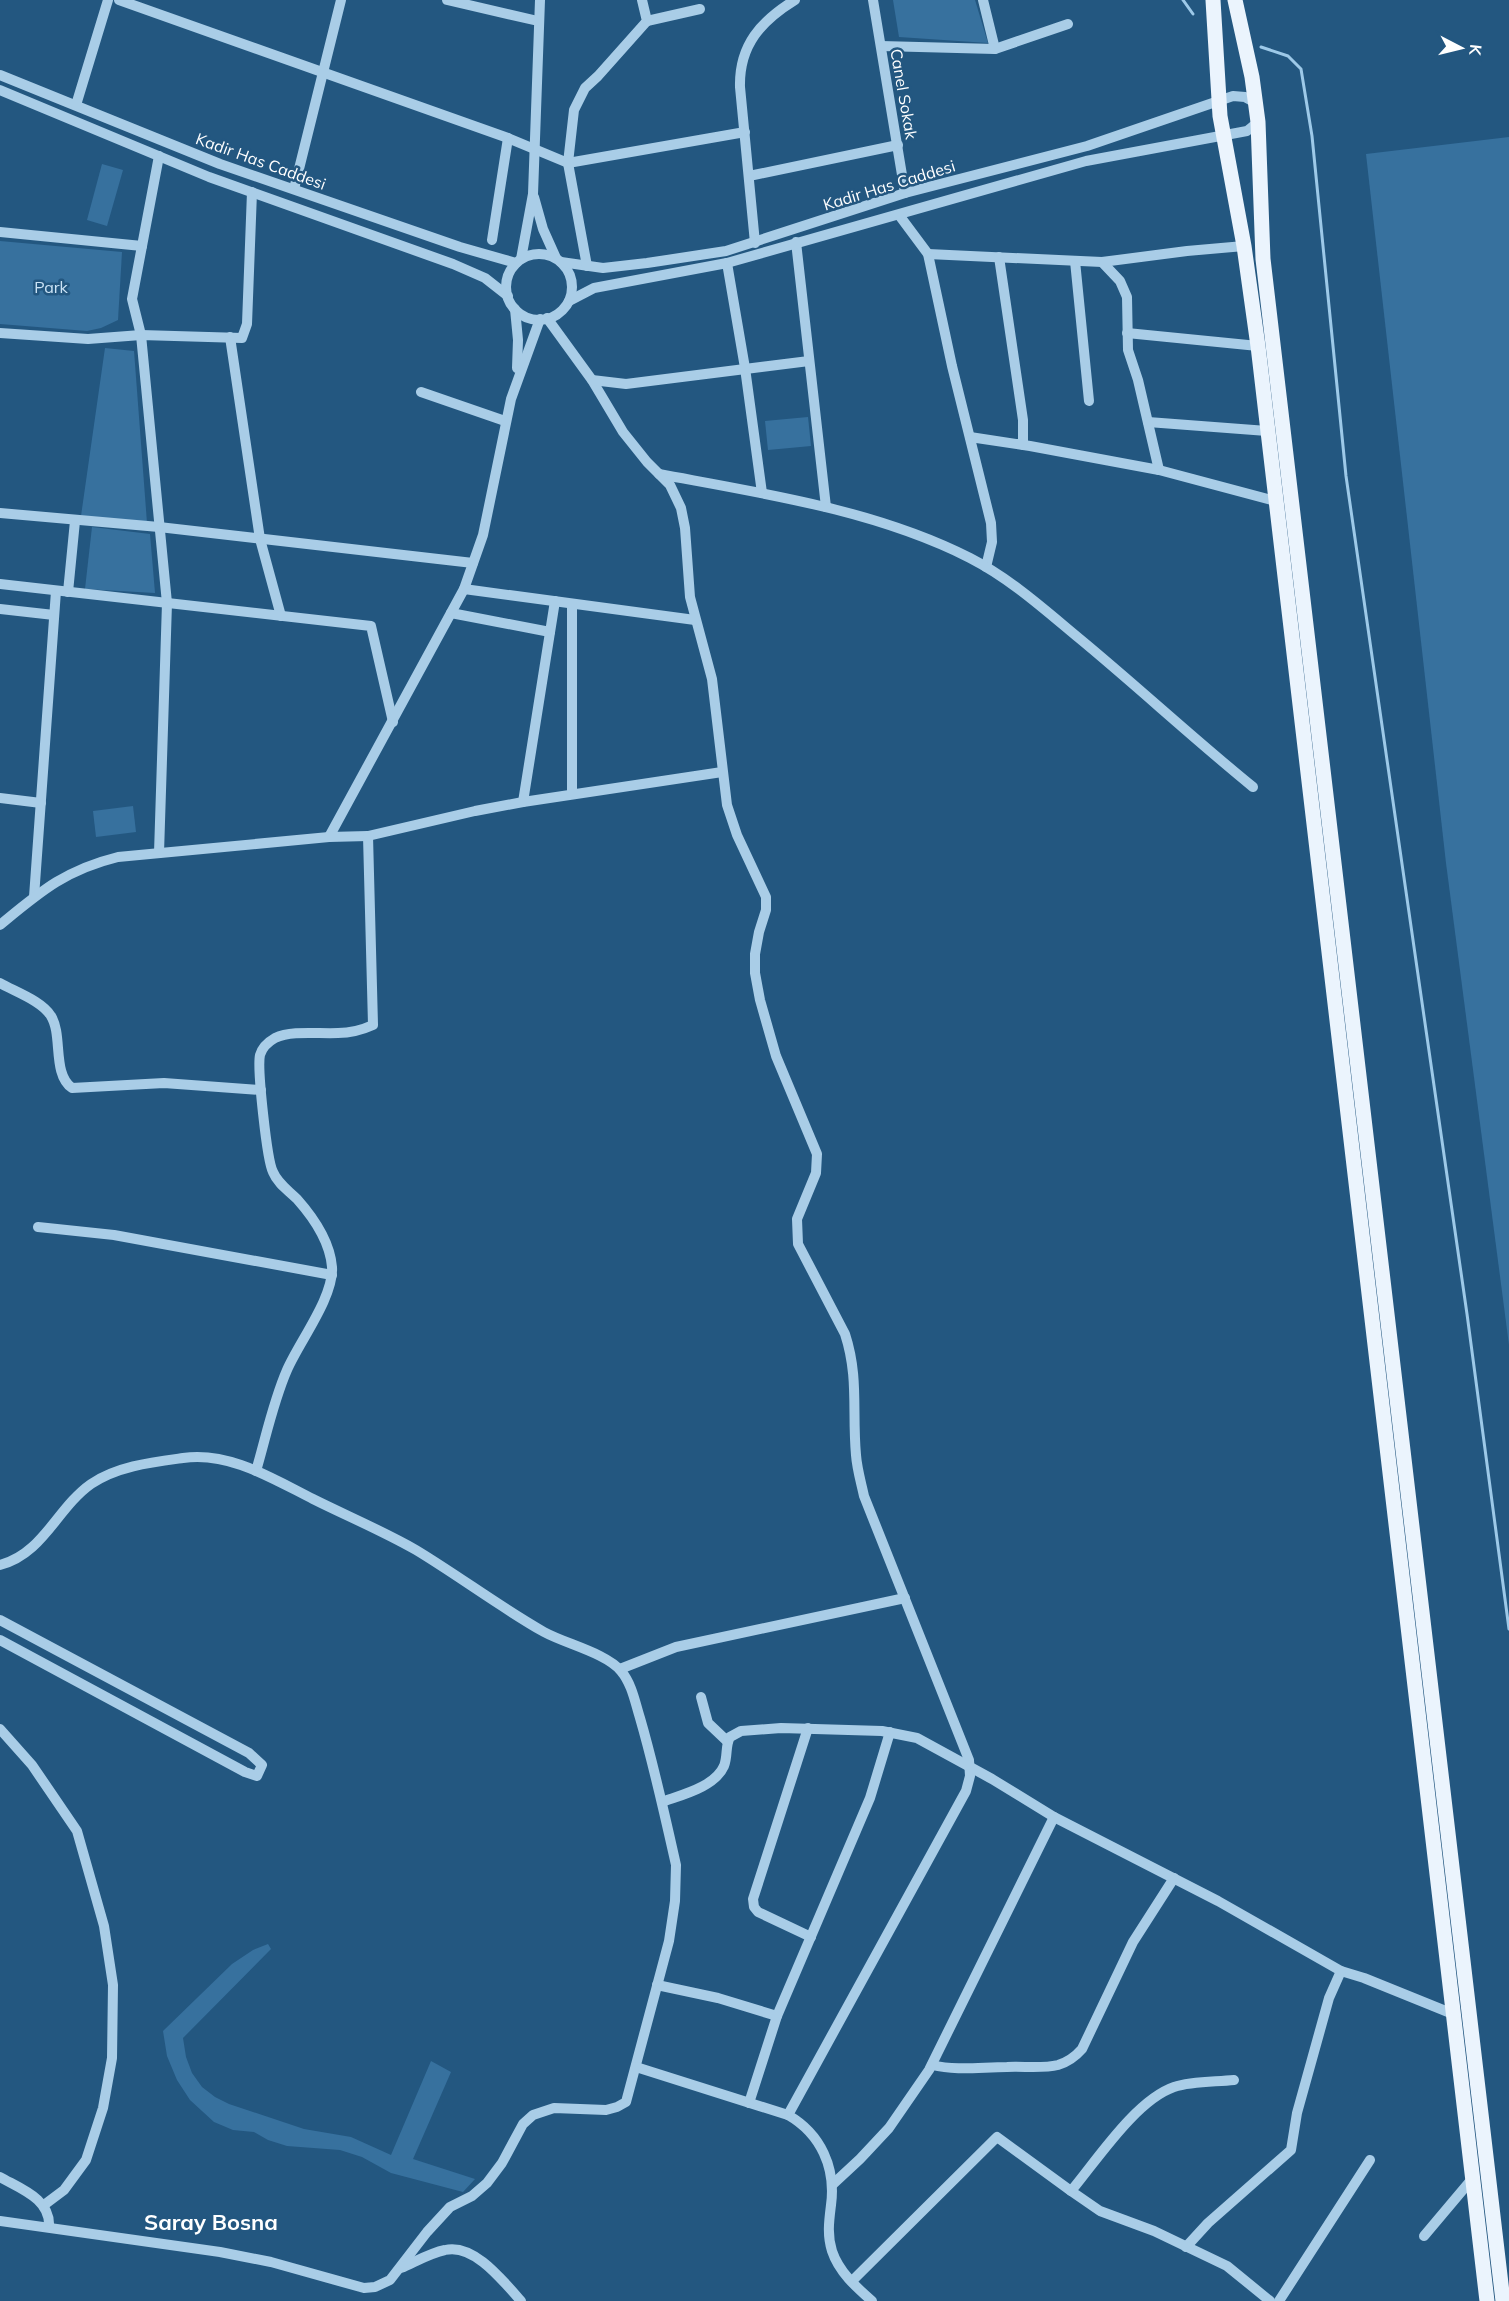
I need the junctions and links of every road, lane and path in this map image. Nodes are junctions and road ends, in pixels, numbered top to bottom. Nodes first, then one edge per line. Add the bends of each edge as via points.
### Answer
1 (108, 0) edge
2 (119, 0) edge
3 (341, 0) edge
4 (447, 0) edge
5 (540, 0) edge
6 (642, 0) edge
7 (795, 0) edge
8 (873, 0) edge
9 (982, 0) edge
10 (1213, 0) edge
11 (1235, 0) edge
12 (700, 9) dead end
13 (538, 21) junction
14 (647, 21) junction
15 (1068, 24) dead end
16 (881, 46) junction
17 (995, 49) junction
18 (324, 74) junction
19 (0, 75) edge
20 (0, 90) edge
21 (1220, 100) junction
22 (1256, 103) junction
23 (76, 105) junction
24 (1258, 122) junction
25 (745, 132) junction
26 (1224, 135) junction
27 (508, 138) junction
28 (898, 145) junction
29 (533, 150) junction
30 (159, 156) junction
31 (568, 163) junction
32 (748, 176) junction
33 (294, 189) junction
34 (252, 192) junction
35 (906, 193) junction
36 (533, 194) junction
37 (899, 214) junction
38 (0, 232) edge
39 (492, 240) dead end
40 (796, 242) junction
41 (755, 243) junction
42 (142, 246) junction
43 (1244, 246) junction
44 (928, 254) junction
45 (999, 257) junction
46 (558, 260) junction
47 (519, 261) junction
48 (1075, 261) junction
49 (727, 262) junction
50 (1102, 262) junction
51 (586, 266) junction
52 (508, 296) junction
53 (568, 301) junction
54 (515, 309) junction
55 (544, 319) junction
56 (0, 333) edge
57 (1127, 333) junction
58 (141, 335) junction
59 (230, 337) junction
60 (1257, 346) junction
61 (809, 362) junction
62 (745, 368) junction
63 (517, 378) junction
64 (592, 380) junction
65 (421, 392) dead end
66 (1089, 401) dead end
67 (506, 421) junction
68 (1148, 422) junction
69 (1267, 431) junction
70 (970, 438) junction
71 (1023, 445) junction
72 (1160, 470) junction
73 (658, 474) junction
74 (762, 493) junction
75 (1275, 501) junction
76 (826, 507) junction
77 (0, 513) edge
78 (75, 521) junction
79 (159, 527) junction
80 (260, 538) junction
81 (473, 562) junction
82 (986, 567) junction
83 (0, 584) edge
84 (464, 589) junction
85 (56, 591) junction
86 (68, 592) junction
87 (555, 601) junction
88 (167, 603) junction
89 (572, 604) junction
90 (0, 609) edge
91 (451, 613) junction
92 (54, 615) junction
93 (281, 616) junction
94 (695, 620) junction
95 (550, 632) junction
96 (393, 722) junction
97 (722, 772) junction
98 (1253, 788) dead end
99 (572, 793) junction
100 (0, 798) edge
101 (523, 802) junction
102 (40, 803) junction
103 (368, 836) junction
104 (329, 837) junction
105 (159, 853) junction
106 (34, 897) junction
107 (0, 925) edge
108 (0, 983) edge
109 (261, 1090) junction
110 (38, 1227) dead end
111 (332, 1275) junction
112 (256, 1471) junction
113 (0, 1565) edge
114 (905, 1598) junction
115 (0, 1620) edge
116 (0, 1640) edge
117 (620, 1670) junction
118 (701, 1697) dead end
119 (808, 1728) junction
120 (0, 1730) edge
121 (890, 1732) junction
122 (727, 1741) junction
123 (970, 1768) junction
124 (662, 1802) junction
125 (1054, 1817) junction
126 (1174, 1878) junction
127 (811, 1937) junction
128 (1341, 1971) junction
129 (657, 1985) junction
130 (1453, 2014) junction
131 (777, 2016) junction
132 (932, 2066) junction
133 (636, 2067) junction
134 (1234, 2080) dead end
135 (749, 2103) junction
136 (788, 2115) junction
137 (1370, 2160) dead end
138 (0, 2177) edge
139 (1472, 2179) junction
140 (832, 2185) junction
141 (1071, 2191) junction
142 (44, 2205) junction
143 (0, 2221) edge
144 (49, 2228) junction
145 (1424, 2236) dead end
146 (1186, 2247) junction
147 (398, 2269) junction
148 (852, 2281) junction
149 (521, 2301) edge
150 (872, 2301) edge
151 (1270, 2301) edge
152 (1279, 2301) edge
153 (1486, 2301) edge
154 (1503, 2301) edge

1 - 23 street
2 - 18 street
3 - 18 street
4 - 13 street
5 - 13 street
6 - 14 street
7 - 25 street via 754,35 744,54 740,78
8 - 16 street, Canel Sokak
9 - 17 street
10 - 21 main road
11 - 22 main road
12 - 14 street
13 - 29 street
14 - 31 street via 580,95 574,110
15 - 17 street
16 - 17 street
16 - 28 street, Canel Sokak
18 - 27 street
18 - 33 street
19 - 23 street, Kadir Has Caddesi
20 - 30 street, Kadir Has Caddesi
21 - 22 street via 1245,97
21 - 26 main road
21 - 35 street, Kadir Has Caddesi via 1087,146
22 - 24 main road
23 - 33 street, Kadir Has Caddesi via 220,164
24 - 26 street via 1246,131
24 - 154 main road via 1263,259
25 - 31 street
25 - 32 street
26 - 37 street, Kadir Has Caddesi via 1086,162
26 - 43 main road
27 - 29 street
27 - 39 street
28 - 32 street
28 - 35 street, Canel Sokak
29 - 31 street
29 - 36 street
30 - 34 street, Kadir Has Caddesi
30 - 42 street
31 - 51 street
32 - 41 street
33 - 47 street, Kadir Has Caddesi via 460,248
34 - 52 street, Kadir Has Caddesi via 453,264 485,278
34 - 59 street via 248,324 242,338
35 - 41 street, Kadir Has Caddesi
36 - 46 street via 543,229
36 - 47 street
37 - 40 street, Kadir Has Caddesi
37 - 44 street
38 - 42 street
40 - 49 street, Kadir Has Caddesi
40 - 61 street
41 - 51 street, Kadir Has Caddesi via 648,264
42 - 58 street via 132,299
43 - 50 street
43 - 60 main road
44 - 45 street
44 - 70 street
45 - 48 street
45 - 71 street via 1023,420
46 - 47 street via 535,254
46 - 51 street, Kadir Has Caddesi
46 - 53 street via 570,274
47 - 52 street via 508,275
48 - 50 street
48 - 66 street
49 - 53 street, Kadir Has Caddesi via 620,281
49 - 62 street
50 - 57 street via 1124,289
52 - 54 street
53 - 55 street via 560,312
54 - 55 street via 526,317
54 - 63 street
55 - 63 street
55 - 64 street
56 - 58 street via 88,339
57 - 60 street
57 - 68 street
58 - 59 street
58 - 79 street
59 - 80 street
60 - 69 main road
61 - 62 street
61 - 76 street
62 - 64 street via 626,384
62 - 74 street
63 - 67 street
64 - 73 street via 623,432
65 - 67 street
67 - 81 street via 483,535
68 - 69 street
68 - 72 street
69 - 75 main road
70 - 71 street
70 - 82 street via 993,531
71 - 72 street
72 - 75 street
73 - 74 street
73 - 94 street via 674,493 683,518 687,578
74 - 76 street
75 - 130 main road
76 - 82 street via 935,543
77 - 78 street
78 - 79 street
78 - 86 street
79 - 80 street
79 - 88 street
80 - 81 street
80 - 93 street
81 - 84 street
82 - 98 street via 1024,592
83 - 85 street
84 - 87 street
84 - 91 street
85 - 86 street
85 - 92 street
86 - 88 street
87 - 89 street
87 - 95 street
88 - 93 street
88 - 105 street
89 - 94 street
89 - 99 street
90 - 92 street
91 - 95 street
91 - 96 street
92 - 102 street
93 - 96 street via 371,626
94 - 97 street via 712,679
95 - 101 street
96 - 104 street
97 - 99 street
97 - 114 street via 731,819 766,897 754,964 764,1017 817,1154 816,1173 797,1219 798,1244 850,1348 860,1479
99 - 101 street
100 - 102 street
101 - 103 street
102 - 106 street
103 - 104 street
103 - 109 street via 373,1025 345,1033 320,1032 272,1040 260,1056
104 - 105 street
105 - 106 street via 118,857 90,865 57,880
106 - 107 street
108 - 109 street via 50,1014 62,1074 72,1088 164,1083
109 - 111 street via 270,1166 317,1226 330,1257
110 - 111 street via 114,1235
111 - 112 street via 328,1293 281,1385
112 - 113 street via 222,1460 186,1457 112,1473 82,1491 31,1550
112 - 117 street via 415,1550 542,1630 603,1657
114 - 117 street via 676,1647
114 - 123 street
115 - 116 street via 249,1753 262,1765 257,1776
117 - 124 street via 631,1688
118 - 122 street via 708,1723
119 - 121 street
119 - 122 street via 741,1731
119 - 127 street via 753,1899 758,1912
120 - 142 street via 32,1765 77,1831 104,1926 113,1985 112,2058 103,2108 86,2160 64,2190
121 - 123 street via 917,1738
121 - 127 street via 870,1798
122 - 124 street via 725,1762 715,1777
123 - 125 street
123 - 136 street via 966,1791
124 - 129 street via 676,1865 676,1883 669,1941
125 - 126 street
125 - 132 street
126 - 128 street
126 - 132 street via 1133,1942 1082,2049 1073,2058 1049,2066 966,2070
127 - 131 street
128 - 130 street
128 - 146 street via 1329,1998 1297,2113 1291,2150
129 - 131 street
129 - 133 street
130 - 139 main road
131 - 135 street
132 - 140 street via 889,2128
133 - 135 street
133 - 147 street via 626,2102 617,2107 601,2111 547,2109 527,2119 494,2176 472,2196 450,2207
134 - 141 street via 1183,2085 1154,2098 1131,2119
135 - 136 street
136 - 140 street via 810,2131 822,2148
137 - 152 street
138 - 142 street
139 - 145 street
139 - 153 main road
140 - 148 street via 830,2244 840,2268
141 - 146 street via 1100,2211
141 - 148 street via 997,2137
142 - 144 street
143 - 144 street
144 - 147 street via 237,2255 364,2288 386,2283
146 - 151 street via 1227,2266
147 - 149 street via 443,2250 461,2250 476,2256
148 - 150 street

